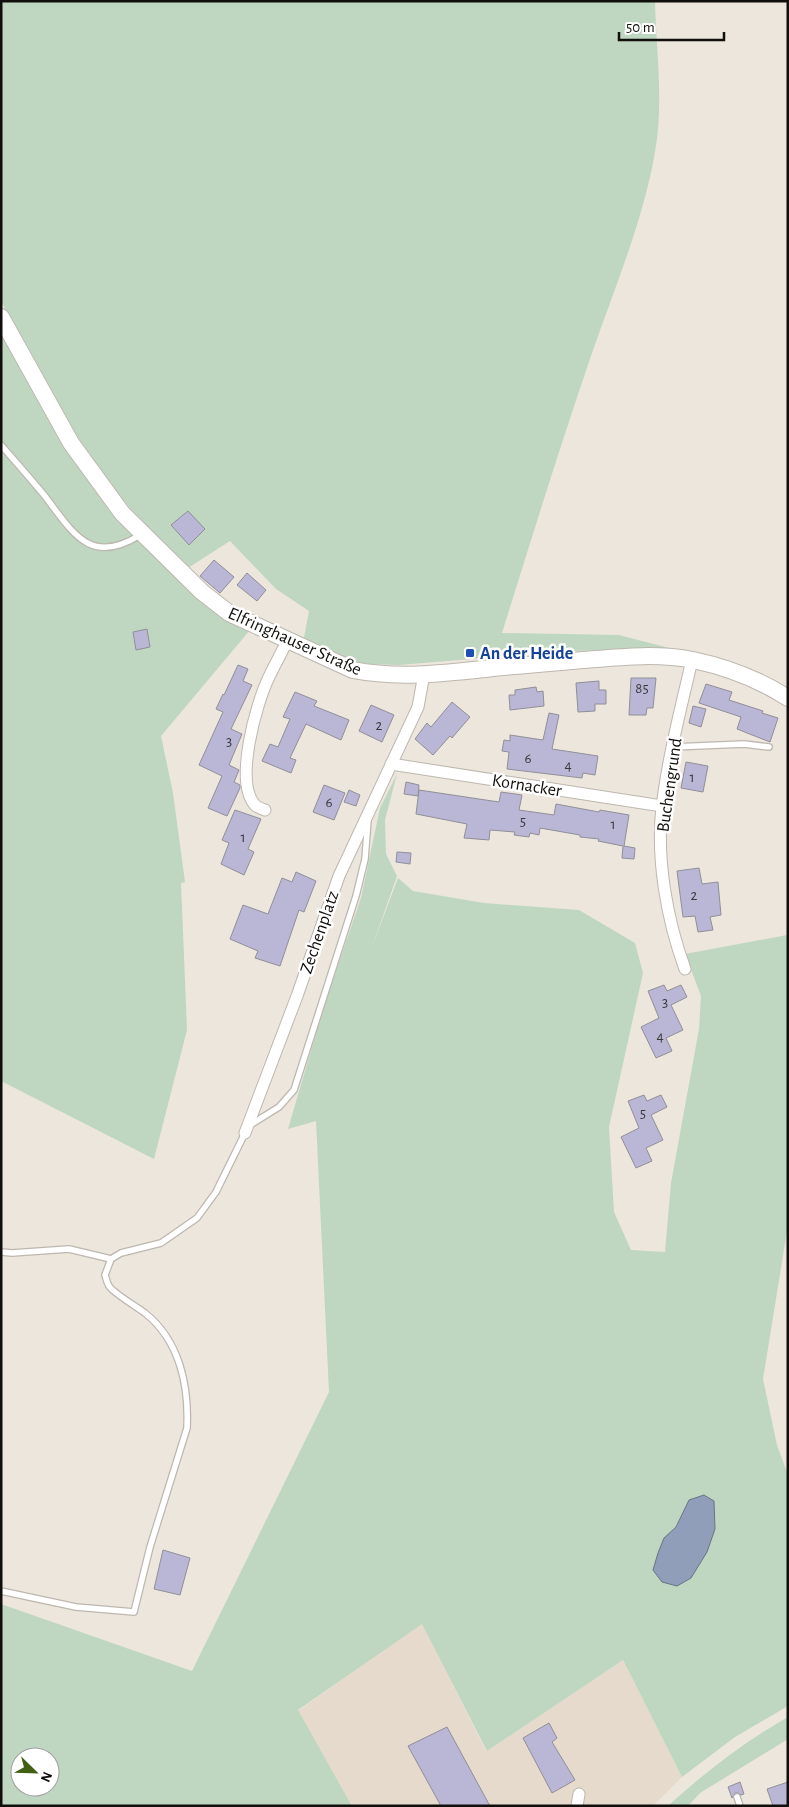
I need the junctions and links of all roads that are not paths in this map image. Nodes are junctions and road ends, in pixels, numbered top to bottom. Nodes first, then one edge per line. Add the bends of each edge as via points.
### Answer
1 (1, 318) edge
2 (1, 445) edge
3 (143, 533) junction
4 (287, 641) junction
5 (692, 660) junction
6 (424, 674) junction
7 (788, 698) edge
8 (673, 747) junction
9 (770, 747) dead end
10 (391, 764) junction
11 (662, 806) junction
12 (265, 810) dead end
13 (369, 810) junction
14 (685, 969) dead end
15 (246, 1130) junction
16 (1, 1252) edge
17 (111, 1259) junction
18 (1, 1591) edge
19 (579, 1794) dead end
20 (737, 1797) dead end
21 (577, 1806) edge
22 (740, 1806) edge

1 - 3 main road, Elfringhauser Straße via 71,443 122,513
2 - 3 lane via 76,536 91,545 113,546 123,545
3 - 4 main road, Elfringhauser Straße via 216,603 236,617
4 - 6 main road, Elfringhauser Straße via 353,670 387,676
4 - 12 street via 267,680 258,708 245,774 247,790 255,805
5 - 6 main road, Elfringhauser Straße via 652,656 609,658
5 - 7 main road, Elfringhauser Straße via 744,676
5 - 8 street, Buchengrund
6 - 10 street, Zechenplatz via 418,706
8 - 9 lane via 744,744
8 - 11 street, Buchengrund
10 - 11 street, Kornacker
10 - 13 street, Zechenplatz
11 - 14 street, Buchengrund via 661,860 675,943
13 - 15 street, Zechenplatz via 339,876
13 - 15 lane via 364,860 356,896 294,1090 279,1107
15 - 17 lane, Zechenplatz via 216,1192 197,1218 161,1243 121,1253
16 - 17 lane via 69,1249
17 - 18 lane via 105,1275 109,1287 147,1314 170,1341 183,1370 188,1409 188,1428 150,1547 134,1612 76,1607
19 - 21 street
20 - 22 lane

